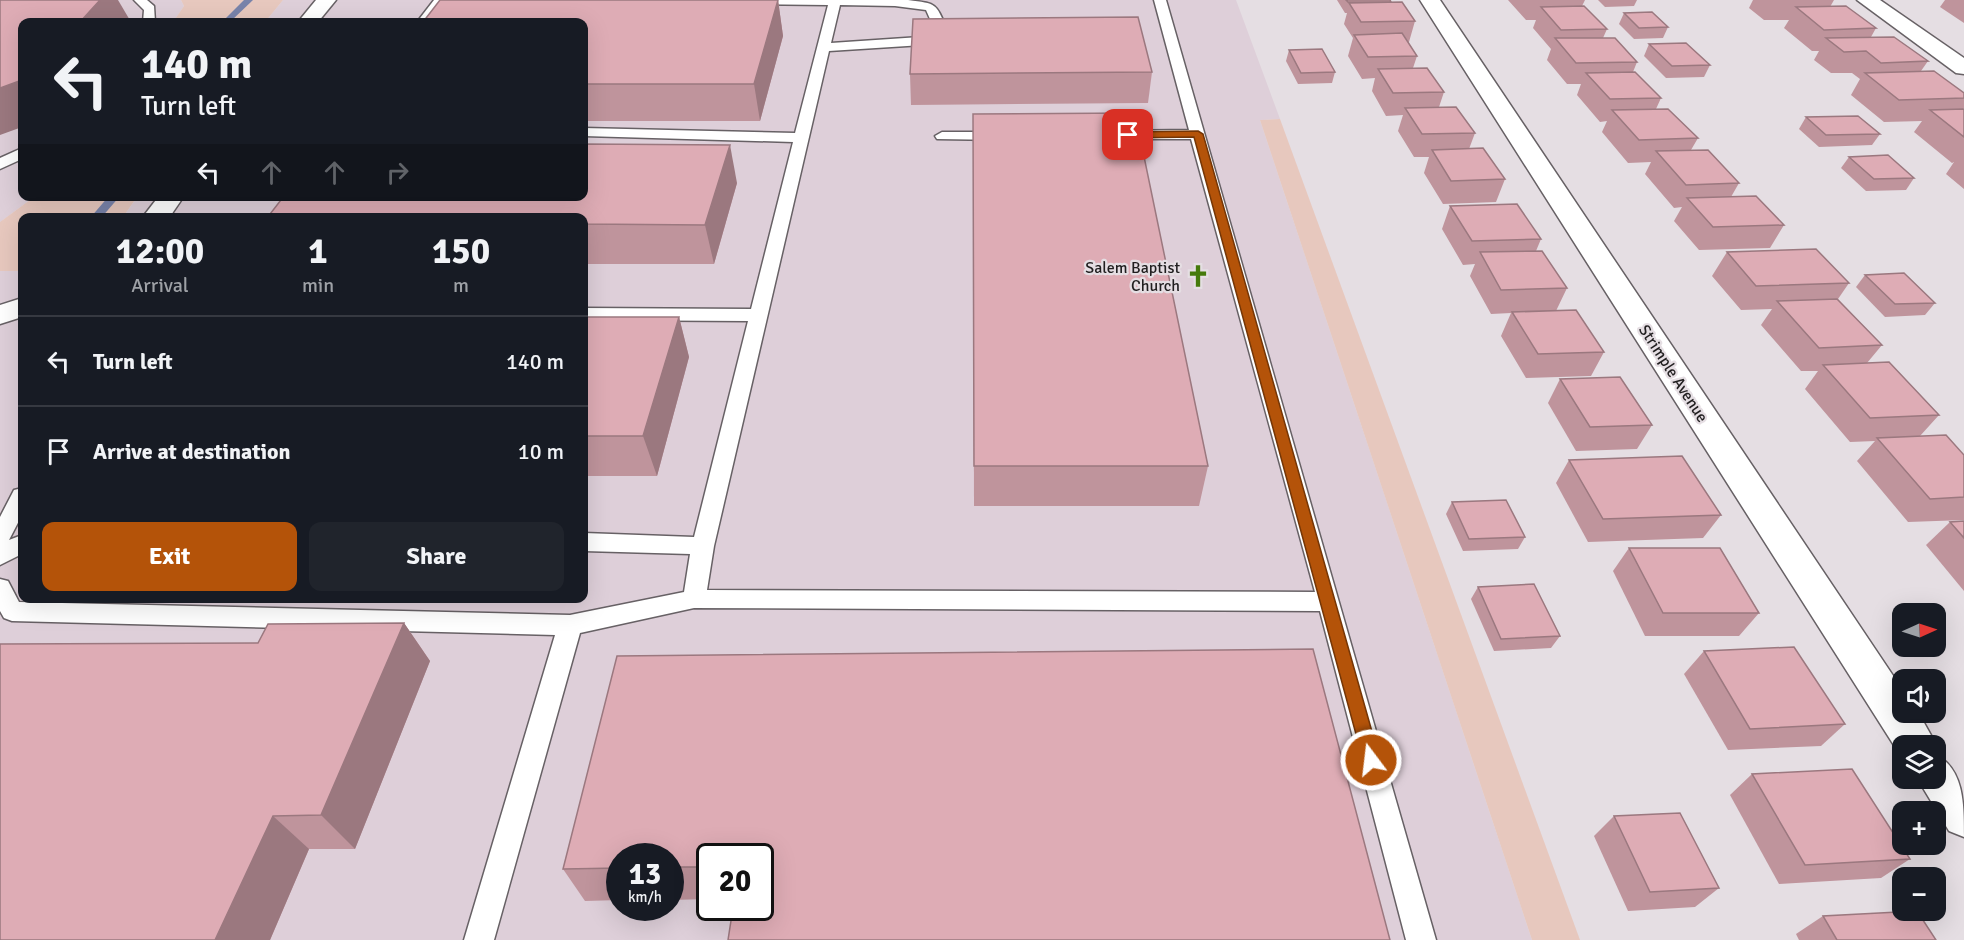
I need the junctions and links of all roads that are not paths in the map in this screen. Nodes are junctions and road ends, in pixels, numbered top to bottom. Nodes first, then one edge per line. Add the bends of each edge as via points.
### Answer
1 (140, 0) edge
2 (326, 0) edge
3 (440, 0) edge
4 (748, 0) edge
5 (834, 0) edge
6 (1160, 0) edge
7 (1430, 0) edge
8 (1867, 0) edge
9 (150, 18) edge
10 (311, 18) edge
11 (426, 18) edge
12 (823, 47) junction
13 (1964, 68) edge
14 (588, 132) edge
15 (1198, 134) junction
16 (1093, 135) edge
17 (942, 136) dead end
18 (1012, 136) edge
19 (801, 138) junction
20 (18, 155) edge
21 (0, 164) edge
22 (168, 201) edge
23 (159, 213) edge
24 (18, 308) edge
25 (588, 314) edge
26 (0, 315) edge
27 (759, 315) junction
28 (18, 503) edge
29 (0, 537) edge
30 (588, 542) edge
31 (18, 546) edge
32 (703, 546) junction
33 (0, 555) edge
34 (0, 588) edge
35 (694, 599) junction
36 (1329, 602) junction
37 (570, 625) junction
38 (1910, 735) edge
39 (1946, 789) edge
40 (1964, 817) edge
41 (479, 940) edge
42 (1421, 940) edge

1 - 9 lane via 150,9
2 - 10 street
3 - 11 lane
4 - 5 lane
5 - 12 lane
5 - 12 lane via 932,7 941,29 923,41
6 - 15 lane
7 - 38 street, Strimple Avenue
8 - 13 street
12 - 19 lane
14 - 19 lane
15 - 16 lane
15 - 36 lane
17 - 18 lane
19 - 27 lane
20 - 21 lane
22 - 23 street
24 - 26 street
25 - 27 lane
27 - 32 lane
28 - 29 lane
30 - 32 lane
31 - 33 lane
32 - 35 lane
34 - 37 lane via 12,611
35 - 36 lane
35 - 37 lane
36 - 42 lane
37 - 41 lane
39 - 40 street

